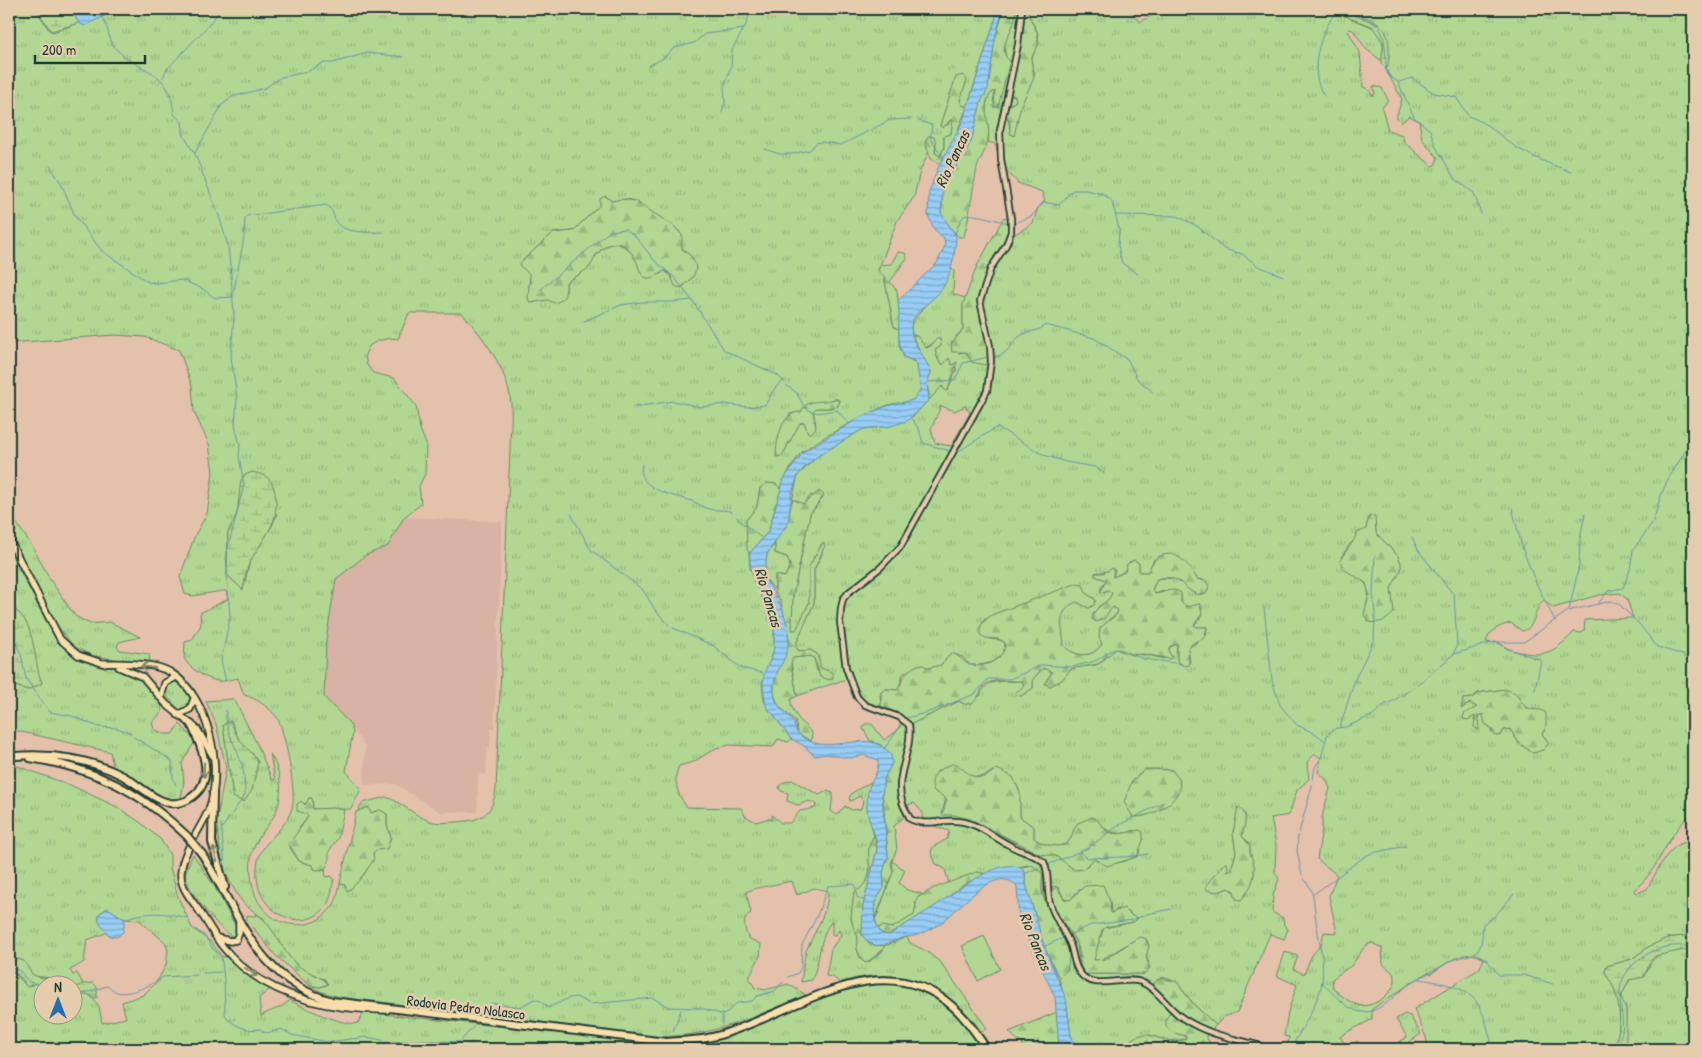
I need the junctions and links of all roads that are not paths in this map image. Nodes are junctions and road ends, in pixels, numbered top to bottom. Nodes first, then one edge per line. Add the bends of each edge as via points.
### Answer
1 (1022, 9) edge
2 (9, 539) edge
3 (102, 664) junction
4 (176, 677) junction
5 (161, 697) junction
6 (194, 698) junction
7 (178, 715) junction
8 (191, 724) junction
9 (12, 756) edge
10 (213, 758) junction
11 (213, 793) junction
12 (229, 900) junction
13 (239, 922) junction
14 (217, 938) junction
15 (392, 1010) junction
16 (987, 1049) edge
17 (1270, 1049) edge

1 - 17 street via 1018,45 1000,130 1011,232 991,268 980,301 991,361 987,391 901,546 843,599 840,622 846,668 857,697 866,705 899,717 909,725 910,742 900,790 910,819 929,823 956,820 973,824 1044,862 1050,902 1070,946 1074,963 1086,979 1094,982 1142,982 1175,1013 1213,1035
2 - 3 main road via 60,639 78,655
4 -> 3 main road via 161,669
3 - 5 main road via 143,677
4 - 5 main road via 165,683
4 - 6 main road
5 - 7 main road
6 - 7 main road via 190,709
6 - 10 main road via 214,749
7 - 8 main road
8 -> 9 highway via 202,750 205,775 198,792 182,802 162,800 123,776 85,762 51,756
8 - 10 main road via 202,735
9 - 12 highway, Rodovia Pedro Nolasco, bridge via 84,770 148,802 187,836 202,854
10 - 11 main road
12 -> 11 highway via 212,842
11 - 14 main road via 209,810 180,873 184,889
12 - 13 highway, Rodovia Pedro Nolasco
13 - 14 main road via 236,940
13 - 15 highway, Rodovia Pedro Nolasco via 260,954 294,986 332,1001
14 -> 15 main road via 243,967 290,995 344,1009
15 - 16 highway, Rodovia Pedro Nolasco via 643,1041 689,1041 726,1033 850,985 884,980 912,985 943,999 959,1012

